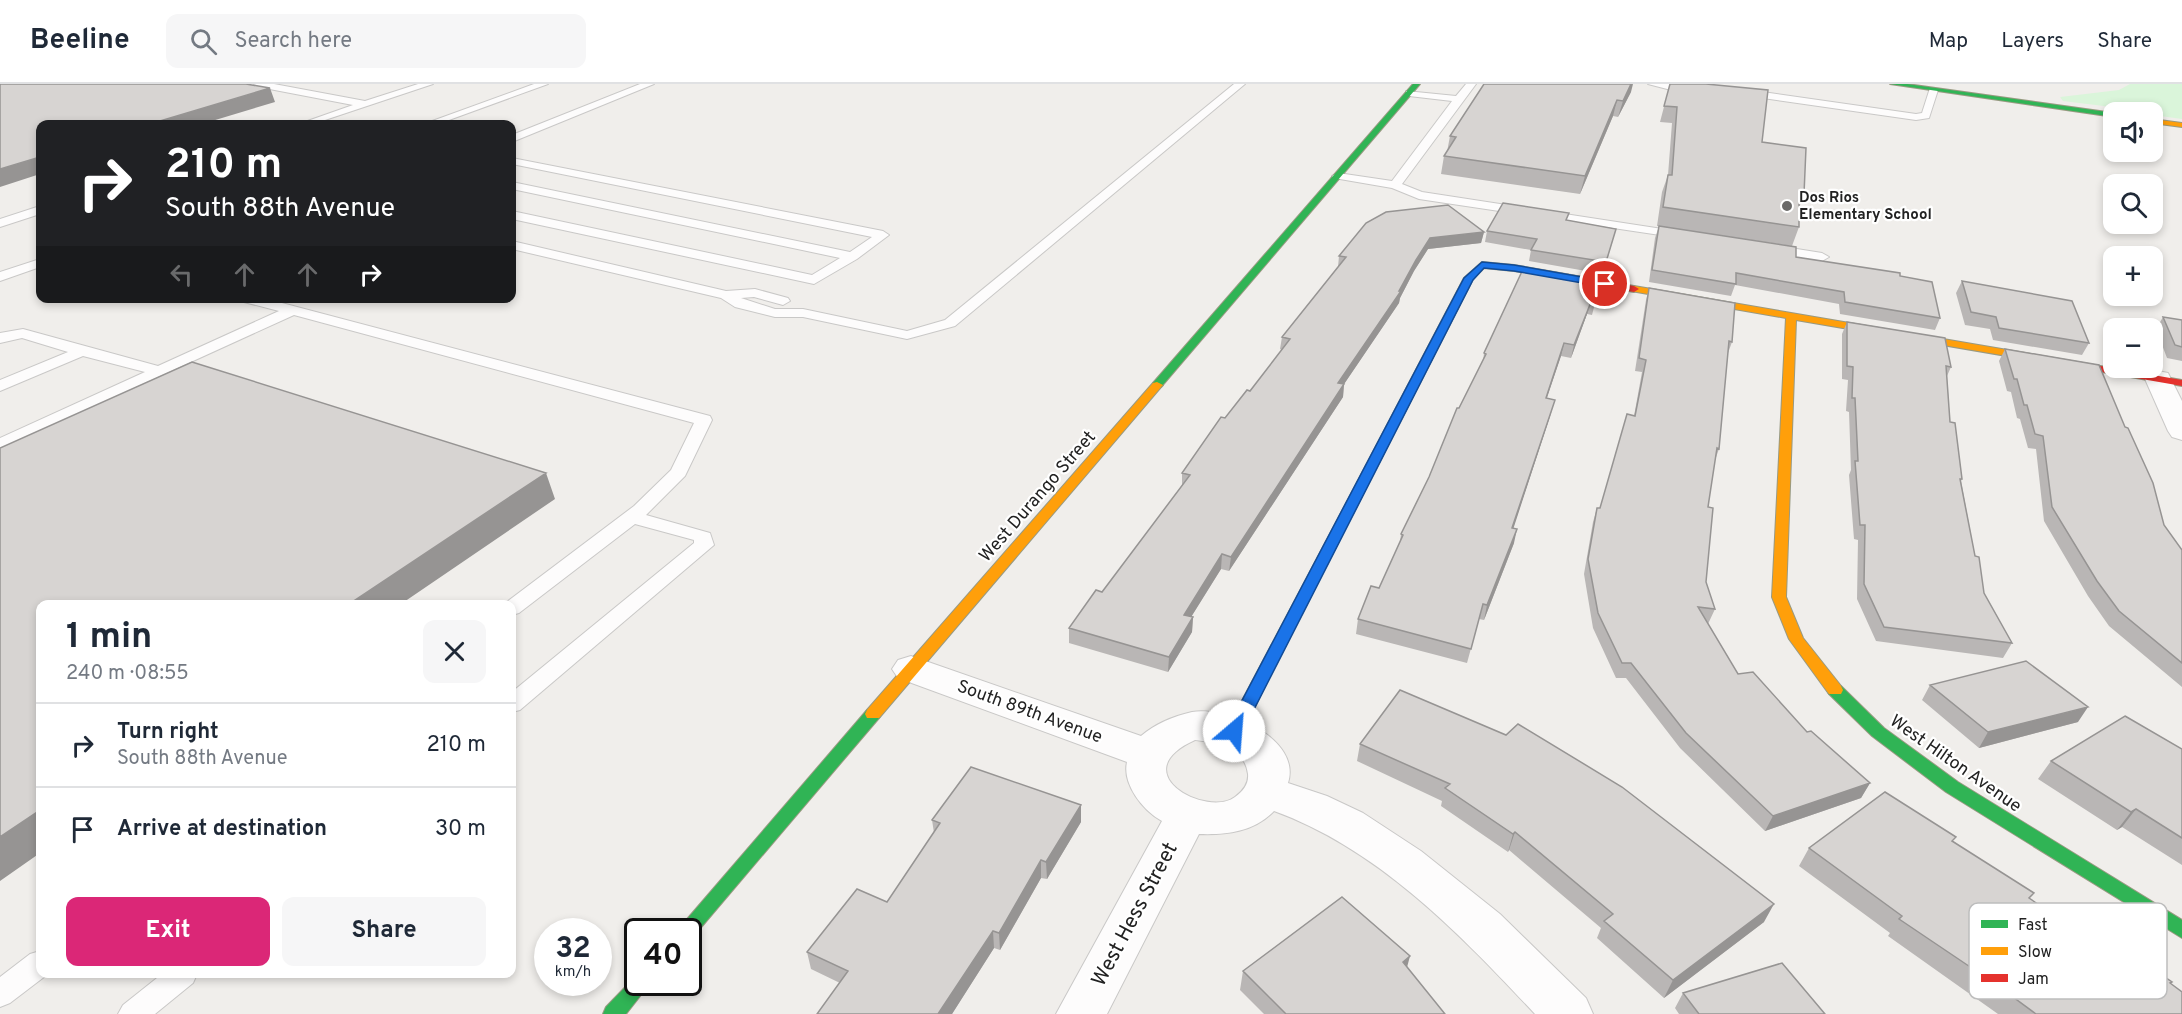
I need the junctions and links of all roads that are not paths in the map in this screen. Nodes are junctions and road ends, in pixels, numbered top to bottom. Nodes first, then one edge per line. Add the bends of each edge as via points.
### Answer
1 (259, 84) edge
2 (428, 84) edge
3 (543, 84) edge
4 (649, 84) edge
5 (1240, 84) edge
6 (1471, 84) edge
7 (1653, 84) edge
8 (1692, 84) edge
9 (1893, 84) edge
10 (389, 86) dead end
11 (510, 86) dead end
12 (1704, 87) edge
13 (1413, 88) edge
14 (529, 89) junction
15 (410, 90) junction
16 (1727, 90) edge
17 (1933, 90) junction
18 (1459, 99) junction
19 (367, 104) junction
20 (2103, 113) edge
21 (317, 120) edge
22 (440, 120) edge
23 (2163, 122) edge
24 (2182, 125) edge
25 (516, 137) edge
26 (516, 162) edge
27 (1338, 176) junction
28 (633, 185) junction
29 (1395, 185) junction
30 (516, 186) edge
31 (596, 203) junction
32 (36, 211) edge
33 (516, 216) edge
34 (0, 223) edge
35 (552, 224) junction
36 (1691, 237) edge
37 (516, 246) edge
38 (1762, 248) edge
39 (852, 256) junction
40 (1822, 257) dead end
41 (36, 264) edge
42 (0, 277) edge
43 (263, 303) edge
44 (292, 311) junction
45 (1791, 316) junction
46 (0, 338) edge
47 (82, 351) junction
48 (159, 371) junction
49 (2170, 381) edge
50 (0, 386) edge
51 (2182, 431) edge
52 (0, 444) edge
53 (631, 517) junction
54 (516, 605) edge
55 (911, 669) junction
56 (516, 701) edge
57 (1234, 731) junction
58 (1149, 754) junction
59 (1266, 792) junction
60 (1187, 815) junction
61 (2139, 903) edge
62 (697, 918) edge
63 (2167, 921) edge
64 (2182, 930) edge
65 (36, 966) edge
66 (178, 978) edge
67 (0, 994) edge
68 (628, 996) edge
69 (134, 1014) edge
70 (613, 1014) edge
71 (1081, 1014) edge
72 (1568, 1014) edge

1 - 19 lane
2 - 15 lane
3 - 14 lane
4 - 25 lane
5 - 37 lane via 950,323 927,331 907,335 803,313 775,313 740,304 726,295
6 - 18 lane
7 - 8 lane via 1675,88
8 - 12 lane
9 - 17 street
10 - 15 lane
11 - 14 lane
13 - 18 lane
13 - 27 street, West Durango Street
14 - 22 lane
15 - 19 lane
16 - 17 lane via 1916,117 1928,113
17 - 20 street
18 - 29 lane
19 - 21 lane
23 - 24 street
26 - 28 lane
27 - 29 lane
27 - 55 street, West Durango Street
28 - 31 lane
28 - 39 lane via 883,235
29 - 36 lane via 1419,195
30 - 31 lane
31 - 35 lane
31 - 39 lane
32 - 34 lane
33 - 35 lane
35 - 39 lane via 814,280
38 - 40 lane
41 - 42 lane
43 - 44 lane
44 - 48 lane
44 - 53 lane via 704,420 679,472
45 - 49 street
45 - 57 street via 1482,265 1469,278
45 - 61 street, West Hilton Avenue via 1779,597 1796,639 1835,690 1878,732 1952,787
46 - 47 lane via 23,333
47 - 48 lane
47 - 50 lane
48 - 52 lane
49 - 51 street
53 - 54 lane
53 - 56 lane via 703,537 704,545
55 - 58 street, South 89th Avenue
55 - 62 street, West Durango Street
57 - 58 street via 1215,726 1175,731 1159,741
57 - 59 street via 1262,751 1269,764
58 - 60 street via 1148,782 1156,795
59 - 60 street via 1259,802 1234,815
59 - 72 street via 1348,825 1405,864 1484,928
60 - 71 street, West Hess Street
63 - 64 street, West Hilton Avenue
65 - 67 lane
66 - 69 lane
68 - 70 street

